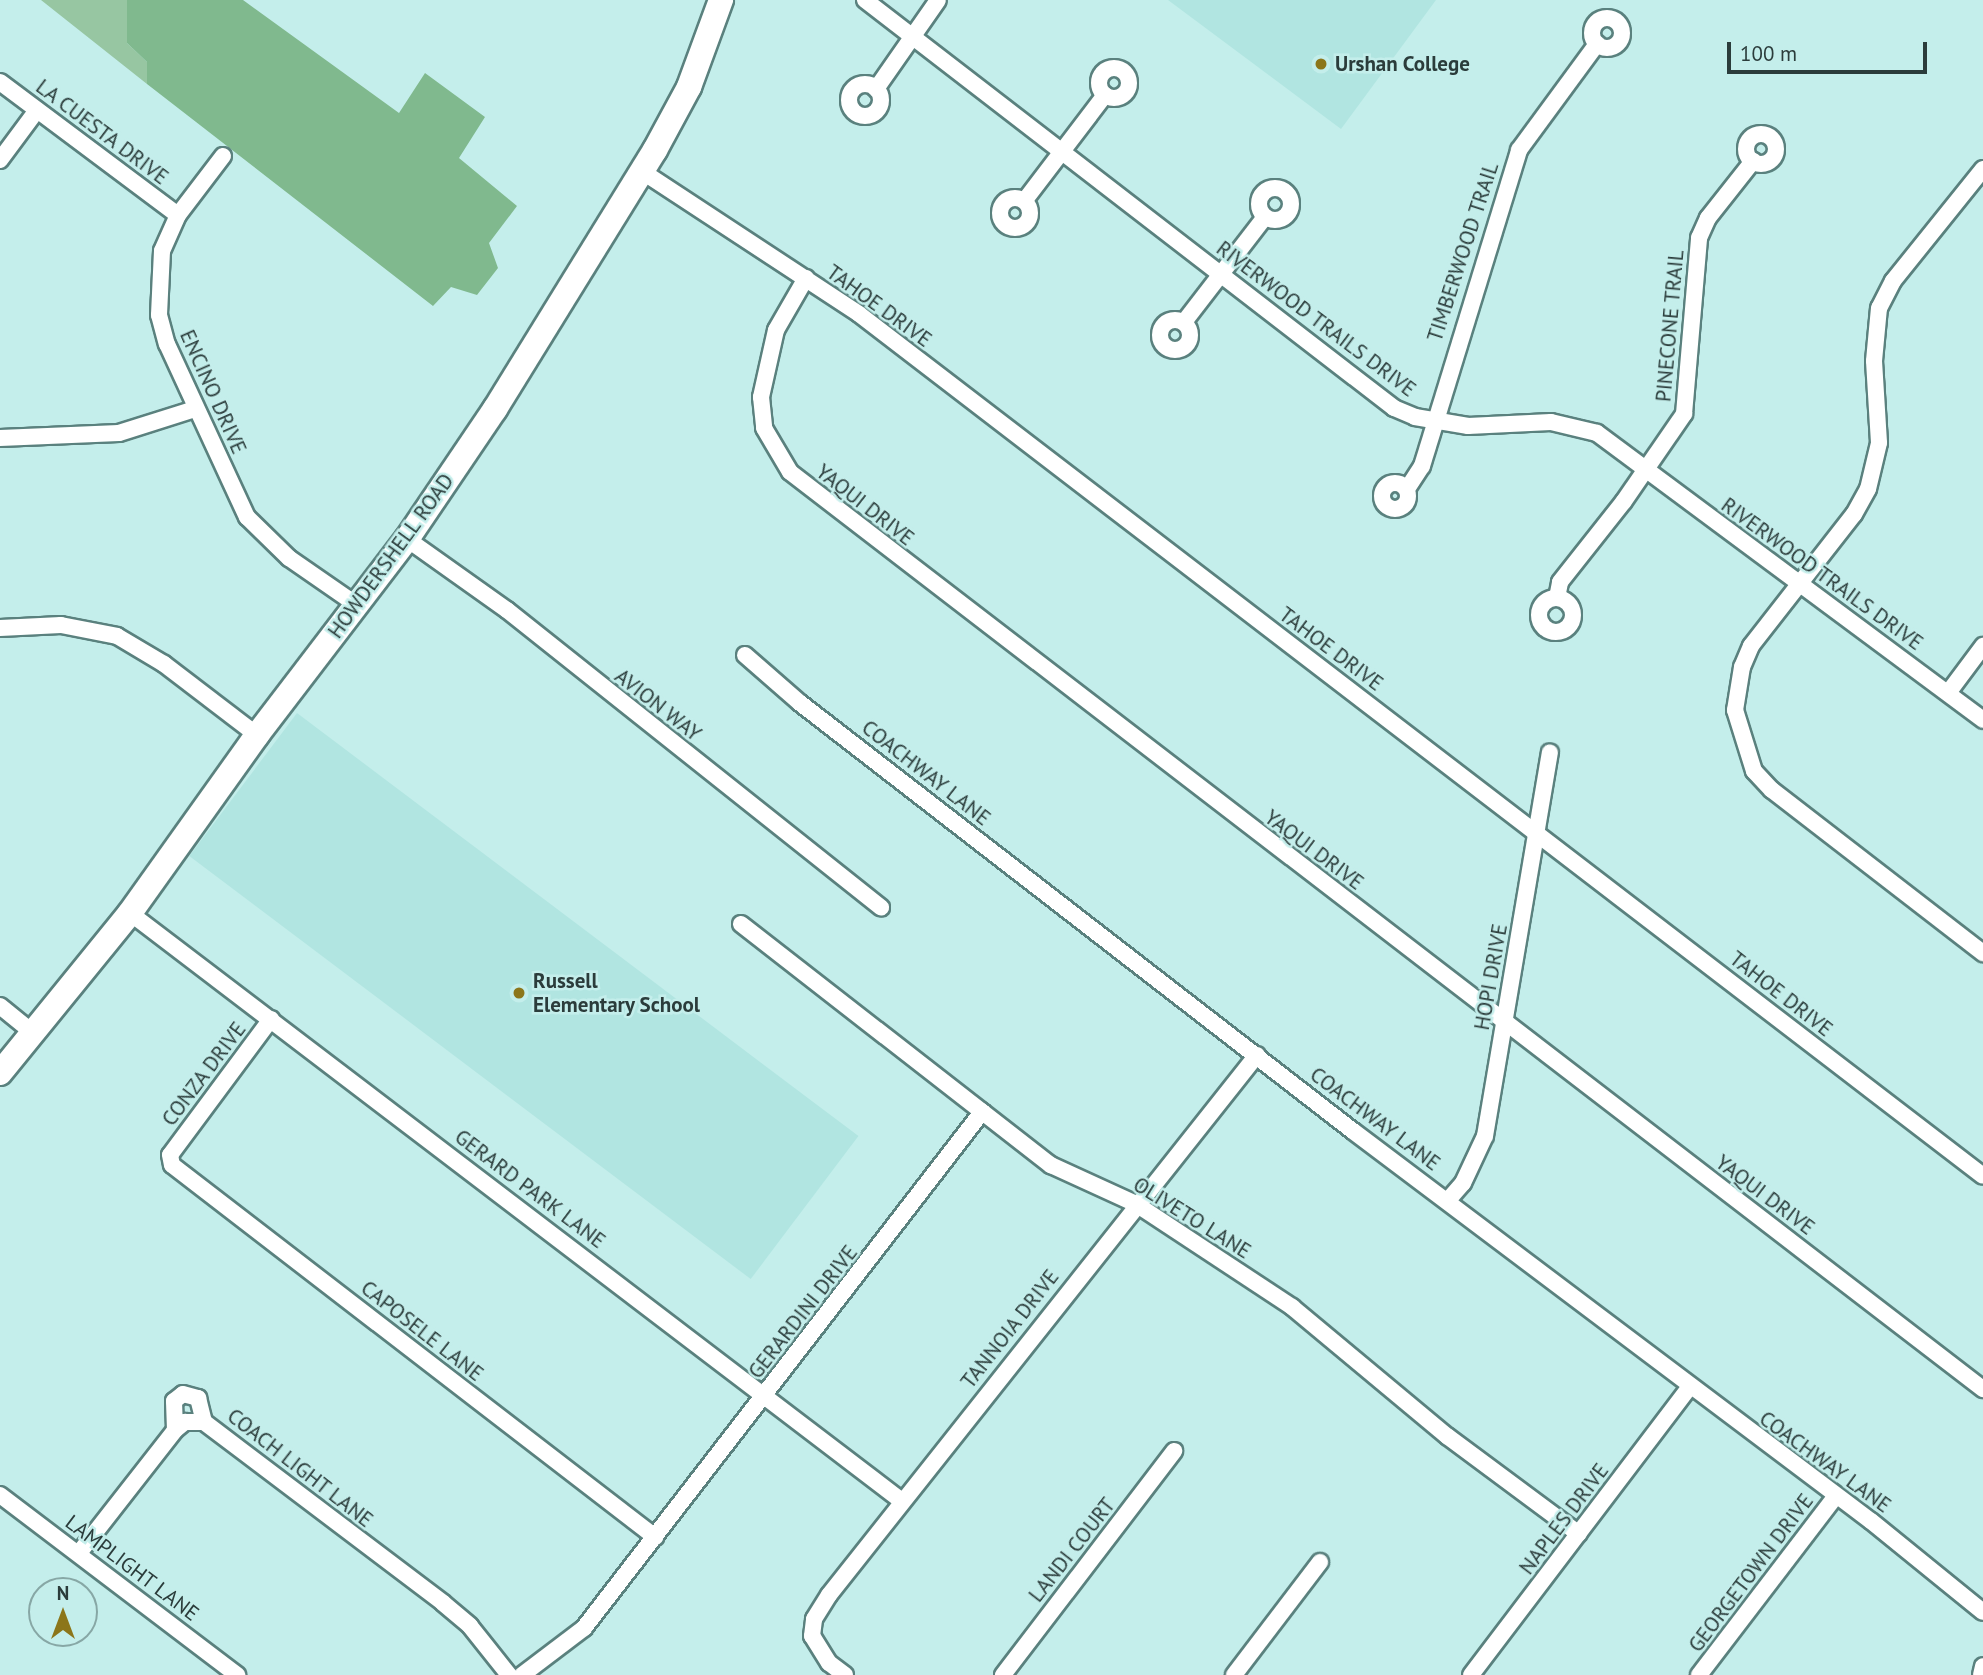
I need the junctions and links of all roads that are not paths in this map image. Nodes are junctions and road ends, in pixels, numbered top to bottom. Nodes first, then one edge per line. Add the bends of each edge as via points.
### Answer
1 (705, 0) edge
2 (721, 0) edge
3 (738, 0) edge
4 (865, 0) edge
5 (938, 0) edge
6 (714, 24) junction
7 (914, 36) junction
8 (1597, 44) dead end
9 (0, 82) edge
10 (876, 89) dead end
11 (1105, 95) dead end
12 (37, 110) junction
13 (1064, 150) junction
14 (223, 156) dead end
15 (0, 160) edge
16 (1753, 161) dead end
17 (1983, 169) edge
18 (643, 172) junction
19 (1025, 200) dead end
20 (178, 215) junction
21 (1265, 216) dead end
22 (1221, 275) junction
23 (806, 278) junction
24 (1184, 322) dead end
25 (195, 409) junction
26 (1434, 421) junction
27 (0, 438) edge
28 (1647, 468) junction
29 (1406, 489) dead end
30 (407, 539) junction
31 (1796, 585) junction
32 (1557, 598) dead end
33 (357, 605) junction
34 (0, 628) edge
35 (1983, 646) edge
36 (745, 655) dead end
37 (1948, 693) junction
38 (1983, 720) edge
39 (257, 735) junction
40 (1550, 752) dead end
41 (1537, 833) junction
42 (881, 907) dead end
43 (130, 913) junction
44 (741, 924) dead end
45 (1983, 953) edge
46 (0, 1006) edge
47 (271, 1018) junction
48 (1504, 1023) junction
49 (31, 1031) junction
50 (1256, 1055) junction
51 (0, 1073) edge
52 (982, 1112) junction
53 (170, 1155) joint
54 (1983, 1176) edge
55 (1449, 1199) junction
56 (1136, 1203) junction
57 (1689, 1388) junction
58 (1983, 1389) edge
59 (765, 1395) junction
60 (204, 1422) junction
61 (175, 1430) junction
62 (1174, 1451) dead end
63 (0, 1495) edge
64 (1836, 1496) junction
65 (902, 1501) junction
66 (1580, 1534) junction
67 (655, 1537) junction
68 (79, 1553) junction
69 (1320, 1562) dead end
70 (1983, 1612) edge
71 (1983, 1666) edge
72 (237, 1675) edge
73 (509, 1675) edge
74 (522, 1675) edge
75 (845, 1675) edge
76 (1003, 1675) edge
77 (1234, 1675) edge
78 (1471, 1675) edge
79 (1699, 1675) edge
80 (1981, 1675) edge

1 - 6 main road
2 - 6 main road, HOWDERSHELL ROAD
3 - 6 main road
4 - 7 street, RIVERWOOD TRAILS DRIVE
5 - 7 street
6 - 18 main road, HOWDERSHELL ROAD via 689,87
7 - 10 street
7 - 13 street, RIVERWOOD TRAILS DRIVE
8 - 26 street, TIMBERWOOD TRAIL via 1519,150
9 - 12 street, LA CUESTA DRIVE
11 - 13 street
12 - 15 street
12 - 20 street, LA CUESTA DRIVE
13 - 19 street
13 - 22 street, RIVERWOOD TRAILS DRIVE
14 - 20 street, ENCINO DRIVE
16 - 28 street, PINECONE TRAIL via 1708,218 1699,238 1688,399 1684,414
17 - 31 street via 1893,281 1879,308 1874,352 1877,464 1854,513
18 - 23 street, TAHOE DRIVE
18 - 30 main road, HOWDERSHELL ROAD via 495,409
20 - 25 street, ENCINO DRIVE via 162,251 159,315
21 - 22 street
22 - 24 street
22 - 26 street, RIVERWOOD TRAILS DRIVE via 1394,408
23 - 41 street, TAHOE DRIVE
23 - 48 street, YAQUI DRIVE via 776,330 761,397 764,428 774,452 790,472
25 - 27 street via 119,433
25 - 33 street, ENCINO DRIVE via 247,517 289,558
26 - 28 street, RIVERWOOD TRAILS DRIVE via 1468,426 1551,422 1575,426 1597,433
26 - 29 street, TIMBERWOOD TRAIL via 1417,479
28 - 31 street, RIVERWOOD TRAILS DRIVE
28 - 32 street, PINECONE TRAIL via 1560,582
30 - 33 main road, HOWDERSHELL ROAD
30 - 42 street, AVION WAY via 507,610
31 - 37 street, RIVERWOOD TRAILS DRIVE
31 - 45 street via 1751,646 1737,690 1739,729 1754,771 1800,815
33 - 39 main road, HOWDERSHELL ROAD
34 - 39 street via 61,625 117,636 164,664
35 - 37 street
36 - 50 street, COACHWAY LANE via 800,703
37 - 38 street, RIVERWOOD TRAILS DRIVE
39 - 43 main road, HOWDERSHELL ROAD
40 - 41 street, HOPI DRIVE
41 - 48 street, HOPI DRIVE
41 - 54 street, TAHOE DRIVE
43 - 47 street, GERARD PARK LANE
43 - 49 main road, HOWDERSHELL ROAD
44 - 52 street, OLIVETO LANE
46 - 49 street
47 - 53 street, CONZA DRIVE
47 - 59 street, GERARD PARK LANE
48 - 55 street, HOPI DRIVE via 1485,1136 1463,1183
48 - 58 street, YAQUI DRIVE
49 - 51 main road, HOWDERSHELL ROAD
50 - 55 street, COACHWAY LANE
50 - 56 street, TANNOIA DRIVE
52 - 56 street, OLIVETO LANE via 1051,1165
52 - 59 street, GERARDINI DRIVE
53 - 67 street, CAPOSELE LANE via 172,1165
55 - 57 street, COACHWAY LANE
56 - 65 street, TANNOIA DRIVE
56 - 66 street, OLIVETO LANE via 1292,1307 1447,1436
57 - 64 street, COACHWAY LANE
57 - 66 street, NAPLES DRIVE
59 - 65 street, GERARD PARK LANE
59 - 67 street, GERARDINI DRIVE
60 - 61 street, COACH LIGHT LANE via 185,1422
60 - 61 street via 198,1398 183,1394 174,1401
60 - 73 street, COACH LIGHT LANE via 443,1603 470,1626
61 - 68 street
62 - 76 street, LANDI COURT
63 - 68 street, LAMPLIGHT LANE
64 - 70 street, COACHWAY LANE
64 - 79 street, GEORGETOWN DRIVE
65 - 75 street, TANNOIA DRIVE via 814,1619 812,1636 829,1663
66 - 78 street, NAPLES DRIVE
67 - 74 street, GERARDINI DRIVE via 584,1628
68 - 72 street, LAMPLIGHT LANE
69 - 77 street
71 - 80 street

